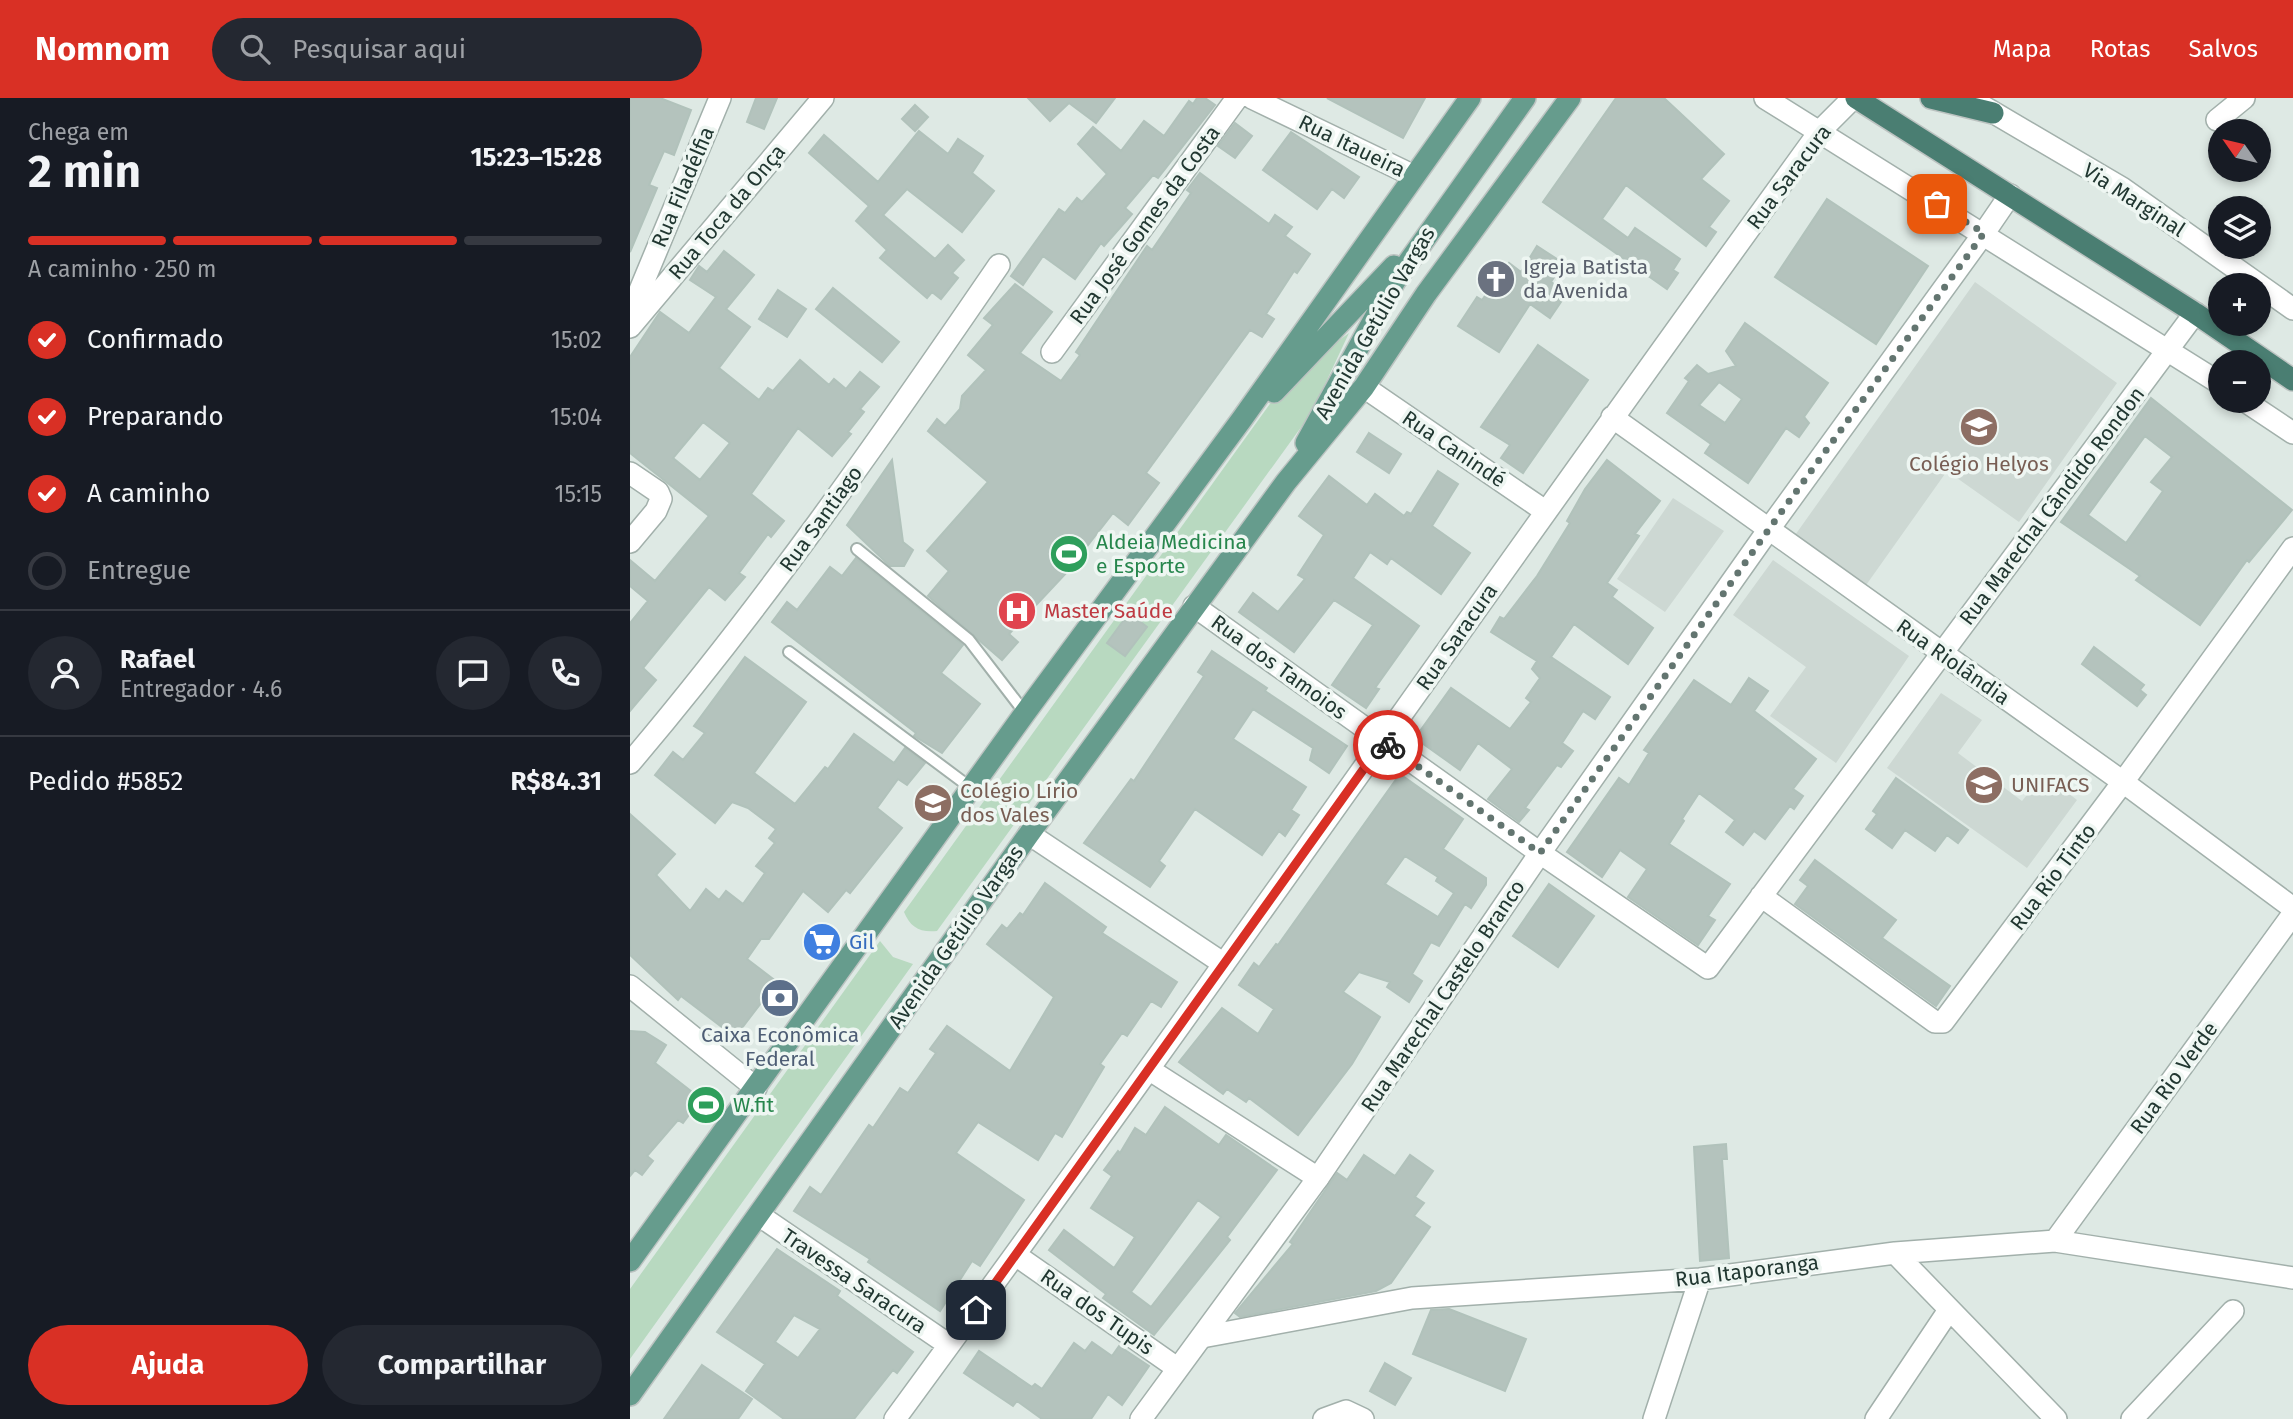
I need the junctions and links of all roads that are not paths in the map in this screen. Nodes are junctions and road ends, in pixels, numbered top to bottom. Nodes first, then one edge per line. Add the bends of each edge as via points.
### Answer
1 (720, 98) edge
2 (823, 98) edge
3 (1237, 98) edge
4 (1252, 98) edge
5 (1470, 98) edge
6 (1525, 98) edge
7 (1570, 98) edge
8 (1765, 98) edge
9 (1855, 98) edge
10 (1931, 98) edge
11 (1970, 98) edge
12 (2244, 98) edge
13 (1993, 113) junction
14 (2218, 119) edge
15 (1821, 131) junction
16 (1414, 176) junction
17 (2010, 195) junction
18 (1436, 220) junction
19 (1984, 233) junction
20 (999, 265) dead end
21 (2293, 309) edge
22 (2194, 313) junction
23 (630, 314) edge
24 (630, 327) edge
25 (2170, 349) junction
26 (1052, 352) dead end
27 (2208, 375) edge
28 (2293, 380) edge
29 (1364, 387) junction
30 (2263, 413) edge
31 (1612, 417) junction
32 (1242, 419) junction
33 (2293, 433) edge
34 (630, 473) edge
35 (1286, 482) junction
36 (1545, 511) junction
37 (1769, 529) junction
38 (630, 542) edge
39 (2293, 548) edge
40 (858, 549) dead end
41 (1194, 606) junction
42 (789, 652) dead end
43 (1941, 653) junction
44 (1025, 713) junction
45 (1383, 742) junction
46 (630, 763) edge
47 (2123, 782) junction
48 (971, 788) junction
49 (1028, 834) junction
50 (1540, 853) junction
51 (1760, 895) junction
52 (2293, 908) edge
53 (2293, 914) edge
54 (1224, 964) junction
55 (1708, 968) joint
56 (630, 986) edge
57 (1150, 1070) junction
58 (756, 1088) junction
59 (1318, 1178) junction
60 (760, 1216) junction
61 (2055, 1241) junction
62 (1895, 1252) junction
63 (632, 1255) edge
64 (1017, 1256) junction
65 (2293, 1278) edge
66 (1700, 1279) junction
67 (1949, 1310) junction
68 (2233, 1311) dead end
69 (1202, 1337) junction
70 (949, 1345) junction
71 (1177, 1368) junction
72 (630, 1395) edge
73 (895, 1419) edge
74 (1140, 1419) edge
75 (1324, 1419) edge
76 (1363, 1419) edge
77 (1654, 1419) edge
78 (1876, 1419) edge
79 (2056, 1419) edge
80 (2132, 1419) edge

1 - 23 street, Rua Filadélfia
2 - 24 street, Rua Toca da Onça
3 - 26 street, Rua José Gomes da Costa
4 - 16 street, Rua Itaueira
5 - 16 main road, Avenida Getúlio Vargas
6 - 18 main road
7 - 29 main road, Avenida Getúlio Vargas
8 - 15 street
9 - 15 street, Rua Saracura
9 - 17 highway
10 - 13 highway
11 - 13 street, Via Marginal
12 - 14 street
13 - 21 street, Via Marginal via 2122,188
15 - 19 street
15 - 31 street, Rua Saracura
16 - 32 main road, Avenida Getúlio Vargas
17 - 19 street, Rua Marechal Castelo Branco
17 - 22 highway
18 - 32 main road, Avenida Getúlio Vargas via 1315,352
18 - 35 main road, Avenida Getúlio Vargas via 1368,328
19 - 25 street
19 - 37 street, Rua Marechal Castelo Branco
20 - 46 street, Rua Santiago via 827,512 730,642
22 - 25 street, Rua Marechal Cândido Rondon
22 - 28 highway
25 - 27 street
25 - 43 street, Rua Marechal Cândido Rondon
29 - 35 main road, Avenida Getúlio Vargas
29 - 36 street, Rua Canindé
30 - 33 street
31 - 36 street, Rua Saracura
31 - 37 street, Rua Riolândia
32 - 44 main road, Avenida Getúlio Vargas
34 - 38 street via 659,492 661,499
35 - 41 main road, Avenida Getúlio Vargas
36 - 45 street, Rua Saracura
37 - 43 street, Rua Riolândia
37 - 50 street, Rua Marechal Castelo Branco
39 - 47 street, Rua Rio Tinto
40 - 44 lane via 969,640
41 - 45 street, Rua dos Tamoios
41 - 49 main road, Avenida Getúlio Vargas
42 - 48 lane
43 - 47 street, Rua Riolândia
43 - 51 street, Rua Marechal Cândido Rondon
44 - 48 main road, Avenida Getúlio Vargas
45 - 50 street, Rua dos Tamoios
45 - 54 street, Rua Saracura
47 - 51 street, Rua Rio Tinto via 1943,1022 1935,1022
47 - 52 street, Rua Riolândia
48 - 58 main road, Avenida Getúlio Vargas
49 - 54 street
49 - 60 main road, Avenida Getúlio Vargas
50 - 55 street, Rua dos Tamoios
50 - 59 street, Rua Marechal Castelo Branco
51 - 55 street, Rua Marechal Cândido Rondon
53 - 61 street, Rua Rio Verde
54 - 57 street, Rua Saracura
56 - 58 street
57 - 59 street
57 - 64 street, Rua Saracura
58 - 63 main road, Avenida Getúlio Vargas
59 - 69 street, Rua Marechal Castelo Branco
60 - 70 street, Travessa Saracura
60 - 72 main road, Avenida Getúlio Vargas
61 - 62 street, Rua Itaporanga
61 - 65 street, Rua Itaporanga
62 - 66 street, Rua Itaporanga
62 - 67 street
64 - 70 street, Rua Saracura
64 - 71 street, Rua dos Tupis
66 - 69 street, Rua Itaporanga via 1412,1298
66 - 77 street
67 - 78 street
67 - 79 street
68 - 80 street
69 - 71 street, Rua Marechal Castelo Branco
70 - 73 street, Rua Saracura
71 - 74 street, Rua Marechal Castelo Branco
75 - 76 street via 1346,1411

